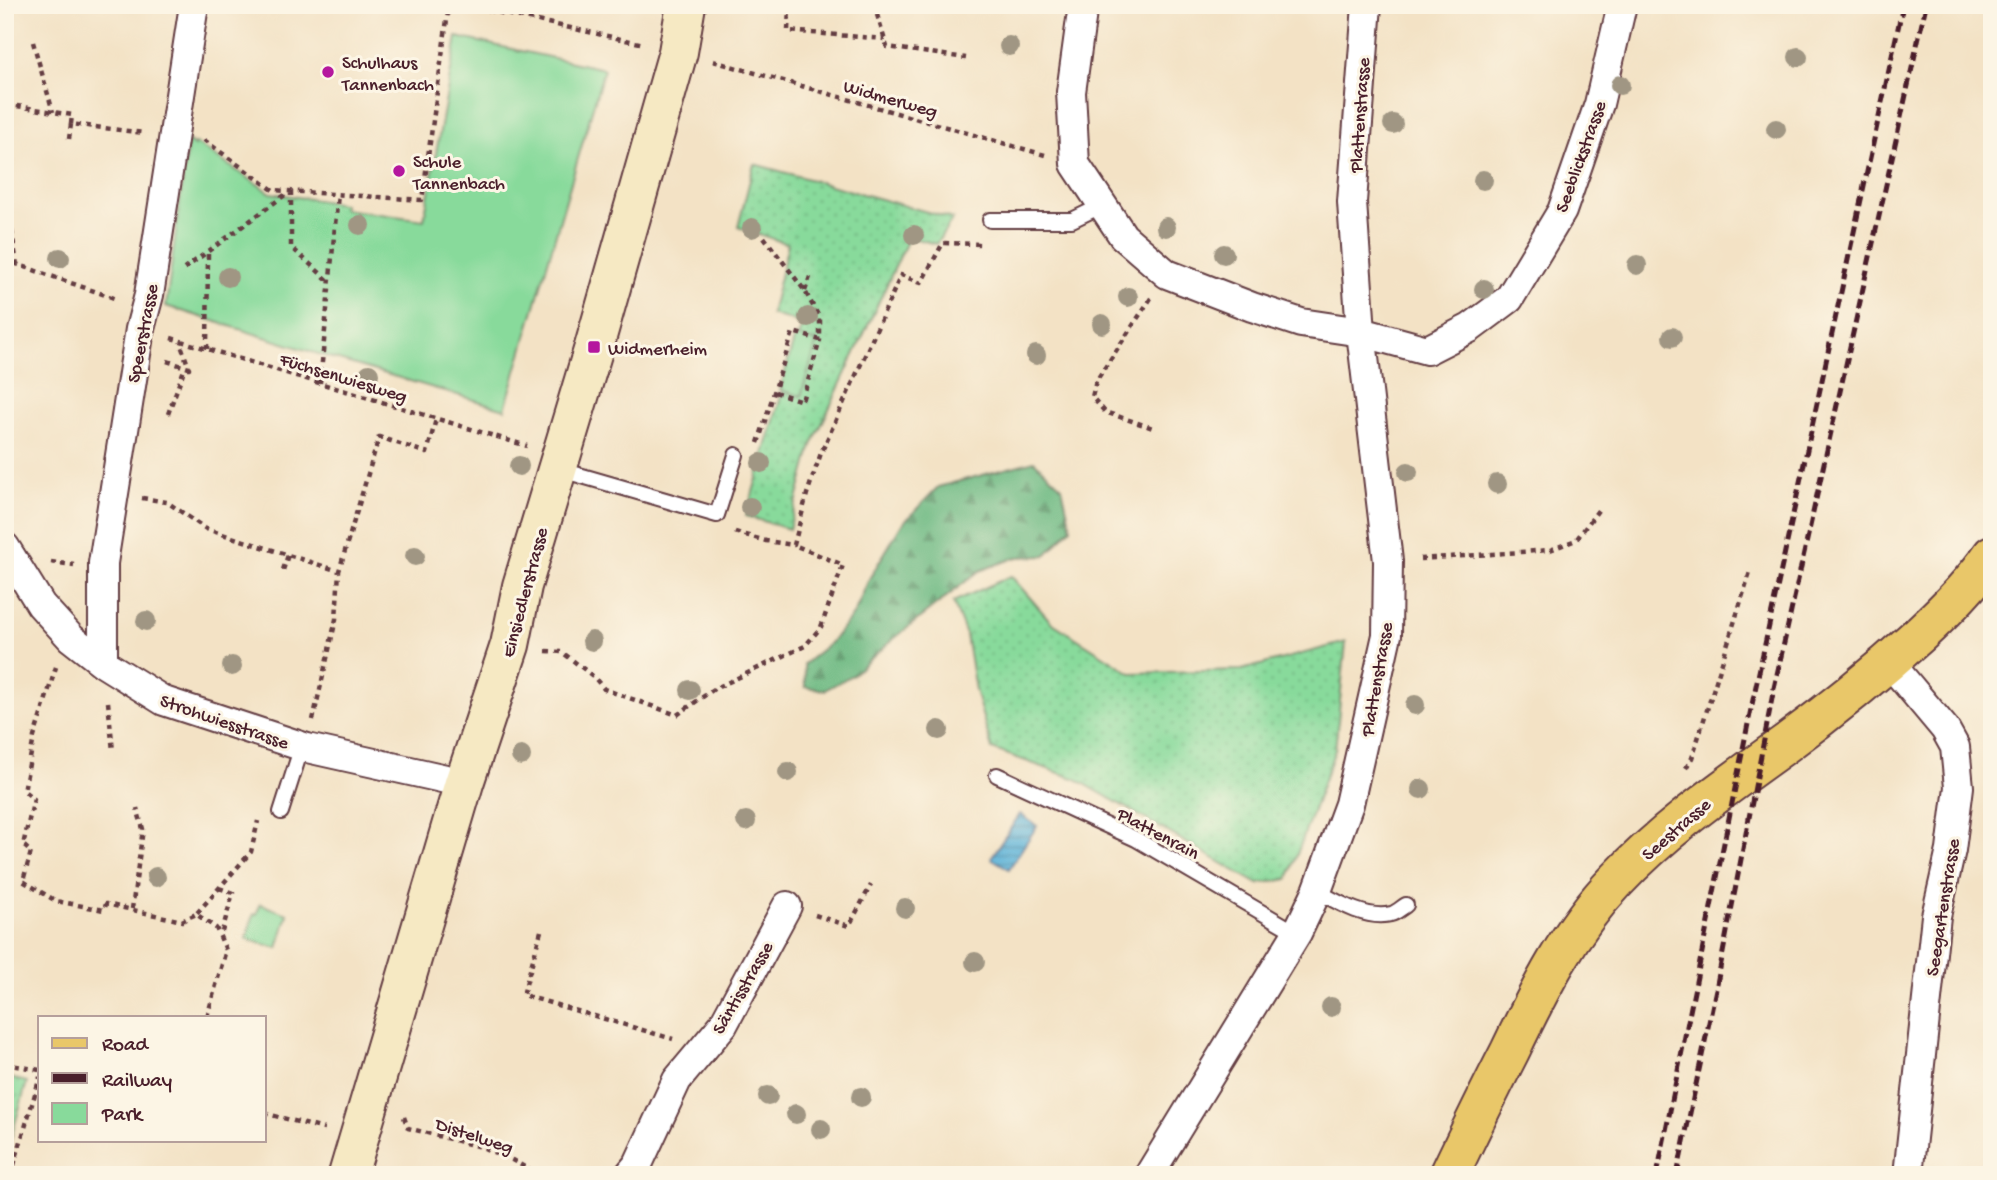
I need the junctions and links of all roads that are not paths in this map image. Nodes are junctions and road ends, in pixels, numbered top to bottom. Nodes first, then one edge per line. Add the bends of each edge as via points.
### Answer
1 (194, 5) edge
2 (687, 5) edge
3 (1083, 5) edge
4 (1367, 5) edge
5 (1622, 5) edge
6 (1103, 205) junction
7 (990, 220) dead end
8 (1361, 332) junction
9 (736, 455) road end
10 (548, 459) junction
11 (1992, 555) edge
12 (11, 558) edge
13 (1889, 662) junction
14 (103, 663) junction
15 (304, 747) junction
16 (998, 775) dead end
17 (464, 783) junction
18 (281, 812) dead end
19 (1317, 891) junction
20 (1406, 905) dead end
21 (787, 906) road end
22 (1297, 933) junction
23 (354, 1157) edge
24 (629, 1175) edge
25 (1149, 1175) edge
26 (1449, 1175) edge
27 (1908, 1175) edge

1 - 14 street, Speerstrasse via 103,563
2 - 10 main road, Einsiedlerstrasse via 678,52
3 - 6 street, Seeblickstrasse via 1070,92 1075,164
4 - 8 street, Plattenstrasse via 1352,202
5 - 8 street, Seeblickstrasse via 1599,104 1562,211 1509,299 1470,328 1427,350
6 - 7 lane via 1072,220
6 - 8 street, Seeblickstrasse via 1123,236 1167,274 1301,323
8 - 19 street, Plattenstrasse via 1388,561 1387,635 1349,804
9 - 10 lane via 717,515
10 - 17 main road, Einsiedlerstrasse via 510,645
11 - 13 main road, Seestrasse via 1934,621
12 - 14 street, Strohwiesstrasse via 41,605
13 - 26 main road, Seestrasse via 1712,796 1616,881 1582,921 1545,979
13 - 27 street, Seegartenstrasse via 1945,729 1955,747 1959,787 1936,916
14 - 15 street, Strohwiesstrasse via 164,701
15 - 17 street, Strohwiesstrasse
15 - 18 lane
16 - 22 lane, Plattenrain via 1136,839
17 - 23 main road, Einsiedlerstrasse
19 - 20 lane via 1377,915 1392,914
19 - 22 street, Plattenstrasse
21 - 24 street, Säntisstrasse via 723,1025 677,1080
22 - 25 street, Plattenstrasse

